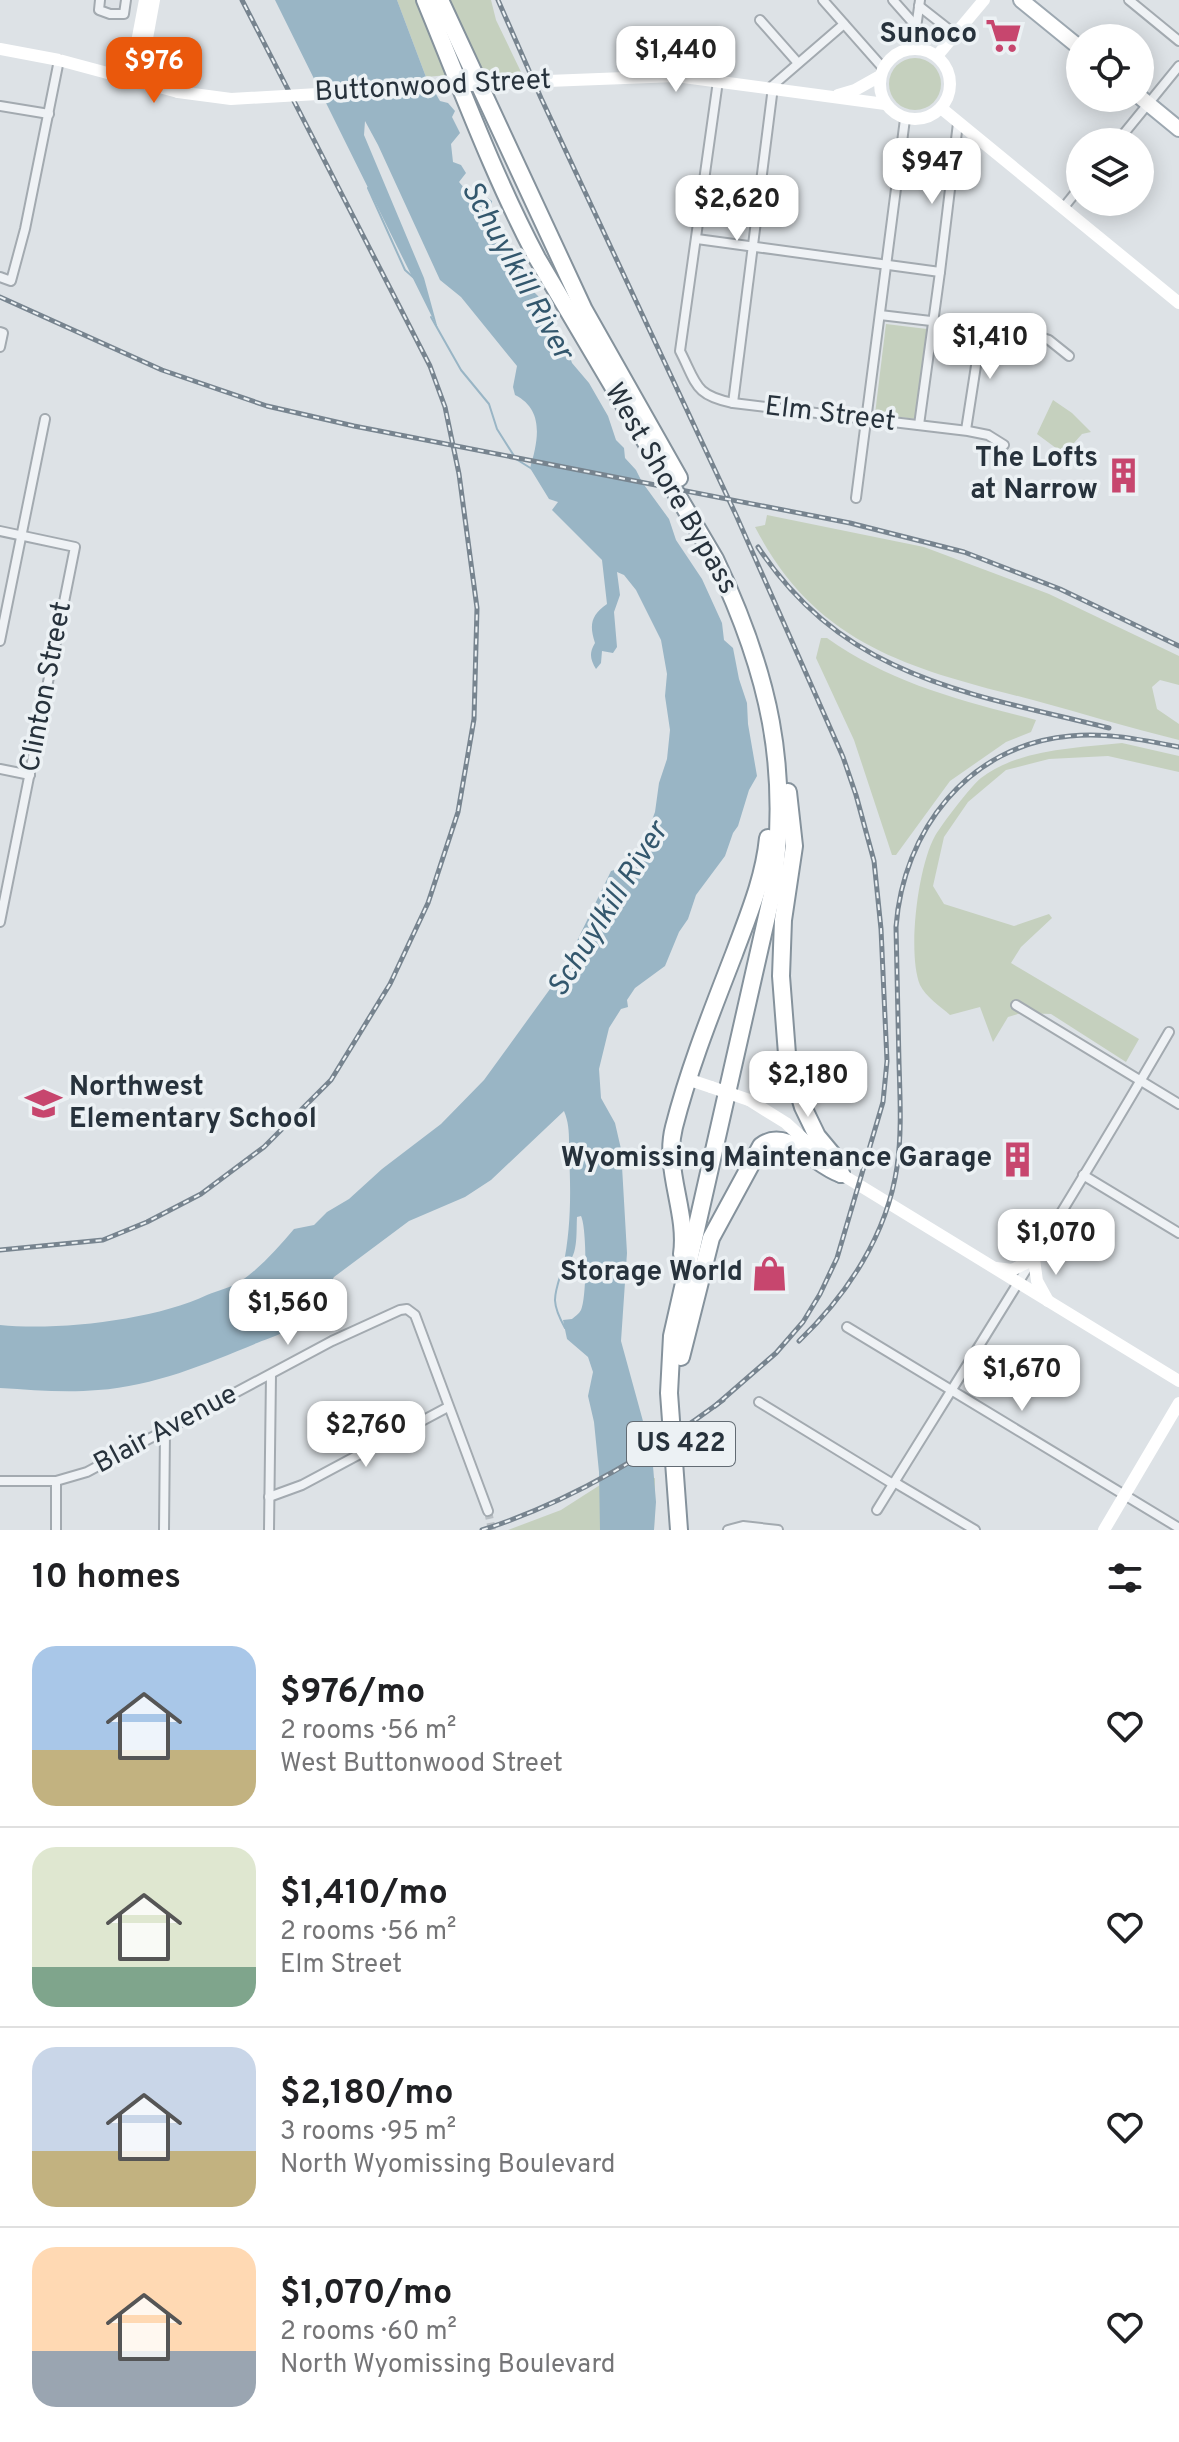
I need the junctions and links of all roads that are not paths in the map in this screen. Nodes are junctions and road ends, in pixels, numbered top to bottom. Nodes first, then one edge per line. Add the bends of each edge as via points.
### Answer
1 (100, 0) edge
2 (126, 0) edge
3 (145, 0) edge
4 (154, 0) edge
5 (425, 0) edge
6 (440, 0) edge
7 (823, 0) edge
8 (893, 0) edge
9 (984, 0) edge
10 (1021, 0) edge
11 (1129, 0) edge
12 (919, 3) edge
13 (760, 20) dead end
14 (844, 24) junction
15 (916, 26) junction
16 (956, 35) junction
17 (1066, 37) edge
18 (1179, 41) edge
19 (0, 49) edge
20 (913, 49) junction
21 (139, 56) junction
22 (937, 56) junction
23 (59, 60) junction
24 (798, 63) junction
25 (1179, 66) edge
26 (881, 72) junction
27 (128, 79) junction
28 (718, 81) junction
29 (157, 87) junction
30 (772, 87) junction
31 (1154, 90) edge
32 (831, 96) junction
33 (885, 104) junction
34 (0, 106) edge
35 (941, 108) junction
36 (1154, 108) edge
37 (49, 114) junction
38 (905, 119) junction
39 (958, 123) junction
40 (1179, 129) edge
41 (1066, 204) edge
42 (1064, 207) junction
43 (697, 239) junction
44 (752, 246) junction
45 (886, 263) junction
46 (940, 272) junction
47 (0, 277) edge
48 (1179, 303) edge
49 (880, 315) junction
50 (933, 321) junction
51 (982, 327) junction
52 (1, 332) edge
53 (0, 347) edge
54 (1069, 356) dead end
55 (733, 403) junction
56 (45, 419) dead end
57 (866, 420) junction
58 (919, 425) junction
59 (966, 430) junction
60 (1004, 445) dead end
61 (856, 498) dead end
62 (0, 531) edge
63 (21, 536) junction
64 (0, 641) edge
65 (761, 673) junction
66 (0, 769) edge
67 (30, 775) junction
68 (788, 792) junction
69 (0, 922) edge
70 (1016, 1005) dead end
71 (1169, 1032) dead end
72 (690, 1080) junction
73 (1141, 1080) junction
74 (1179, 1104) edge
75 (841, 1174) junction
76 (1083, 1175) junction
77 (1179, 1233) edge
78 (1034, 1259) junction
79 (989, 1266) junction
80 (1018, 1284) junction
81 (1050, 1304) junction
82 (847, 1327) dead end
83 (681, 1357) junction
84 (271, 1375) junction
85 (1179, 1381) edge
86 (669, 1388) junction
87 (951, 1389) junction
88 (759, 1402) dead end
89 (1179, 1403) edge
90 (448, 1407) junction
91 (165, 1432) junction
92 (0, 1481) edge
93 (56, 1481) junction
94 (894, 1483) junction
95 (1123, 1493) junction
96 (269, 1497) junction
97 (877, 1510) dead end
98 (488, 1511) tunnel mouth
99 (1179, 1528) edge
100 (56, 1530) edge
101 (164, 1530) edge
102 (269, 1530) edge
103 (679, 1530) edge
104 (689, 1530) edge
105 (728, 1530) edge
106 (778, 1530) edge
107 (975, 1530) edge
108 (1104, 1530) edge

1 - 2 street via 99,10 124,14
3 - 21 street
4 - 21 street
5 - 65 highway, West Shore Bypass / US 422 via 512,211 715,559
6 - 68 highway, West Shore Bypass / US 422 via 584,310 747,605 770,671
7 - 14 street
8 - 15 street
9 - 16 street
10 - 17 main road
11 - 18 street
12 - 15 street
12 - 16 street
13 - 24 street
14 - 24 street
14 - 26 street
15 - 20 street
16 - 22 street
19 - 23 street, Buttonwood Street
20 - 22 street
20 - 26 street via 894,55
21 - 27 street
21 - 27 street
21 - 29 street
22 - 35 street via 950,78
23 - 27 street, Buttonwood Street
23 - 37 street
24 - 30 street
25 - 31 street
26 - 32 street, Buttonwood Street via 855,90
26 - 33 street
27 - 29 street, Buttonwood Street
28 - 29 street, Buttonwood Street, bridge via 664,75 231,99
28 - 30 street, Buttonwood Street
28 - 43 street
30 - 32 street, Buttonwood Street
30 - 44 street
32 - 33 street, Buttonwood Street
33 - 38 street
34 - 37 street
35 - 38 street via 927,117
35 - 39 street
36 - 40 main road
37 - 47 street via 11,281
38 - 45 street
39 - 42 street
39 - 46 street
41 - 42 street
42 - 48 street
43 - 44 street
43 - 55 street, Elm Street via 680,351 700,391
44 - 45 street
44 - 55 street
45 - 46 street
45 - 49 street
46 - 50 street
49 - 50 street
49 - 57 street
50 - 51 street
50 - 58 street
51 - 54 street via 1041,337
51 - 59 street
52 - 53 street
55 - 57 street, Elm Street
56 - 63 street
57 - 58 street, Elm Street
57 - 61 street
58 - 59 street, Elm Street
59 - 60 street, Elm Street
62 - 63 street
63 - 64 street
63 - 67 street, Clinton Street via 75,547
65 - 72 highway via 771,791 765,864
65 - 86 highway, West Shore Bypass / US 422 via 778,781 776,865 682,1285
66 - 67 street
67 - 69 street, Clinton Street
68 - 75 highway via 794,846 781,976 787,1054 803,1107
68 - 83 highway, West Shore Bypass / US 422 via 784,876 774,930
70 - 73 street
71 - 73 street
72 - 75 street, bridge via 749,1100 786,1123
72 - 86 highway via 671,1144 683,1245 667,1332
73 - 74 street
73 - 76 street
75 - 79 street
75 - 83 highway via 787,1142 773,1140 761,1146 711,1238
76 - 77 street
76 - 78 street
78 - 79 street via 1012,1270
78 - 80 street
78 - 81 street via 1037,1281
79 - 80 street
80 - 81 street
80 - 87 street
81 - 85 street
82 - 87 street
83 - 104 highway, West Shore Bypass / US 422
84 - 90 street, Blair Avenue via 332,1341 400,1310 411,1311
84 - 91 street, Blair Avenue
84 - 96 street
86 - 103 highway, West Shore Bypass / US 422
87 - 94 street
87 - 95 street
88 - 94 street
89 - 95 street
90 - 96 street via 302,1485
90 - 98 street
91 - 93 street, Blair Avenue via 87,1472
91 - 101 street
92 - 93 street, Blair Avenue
93 - 100 street
94 - 97 street
94 - 107 street
95 - 99 street
95 - 108 street
96 - 102 street
105 - 106 street

